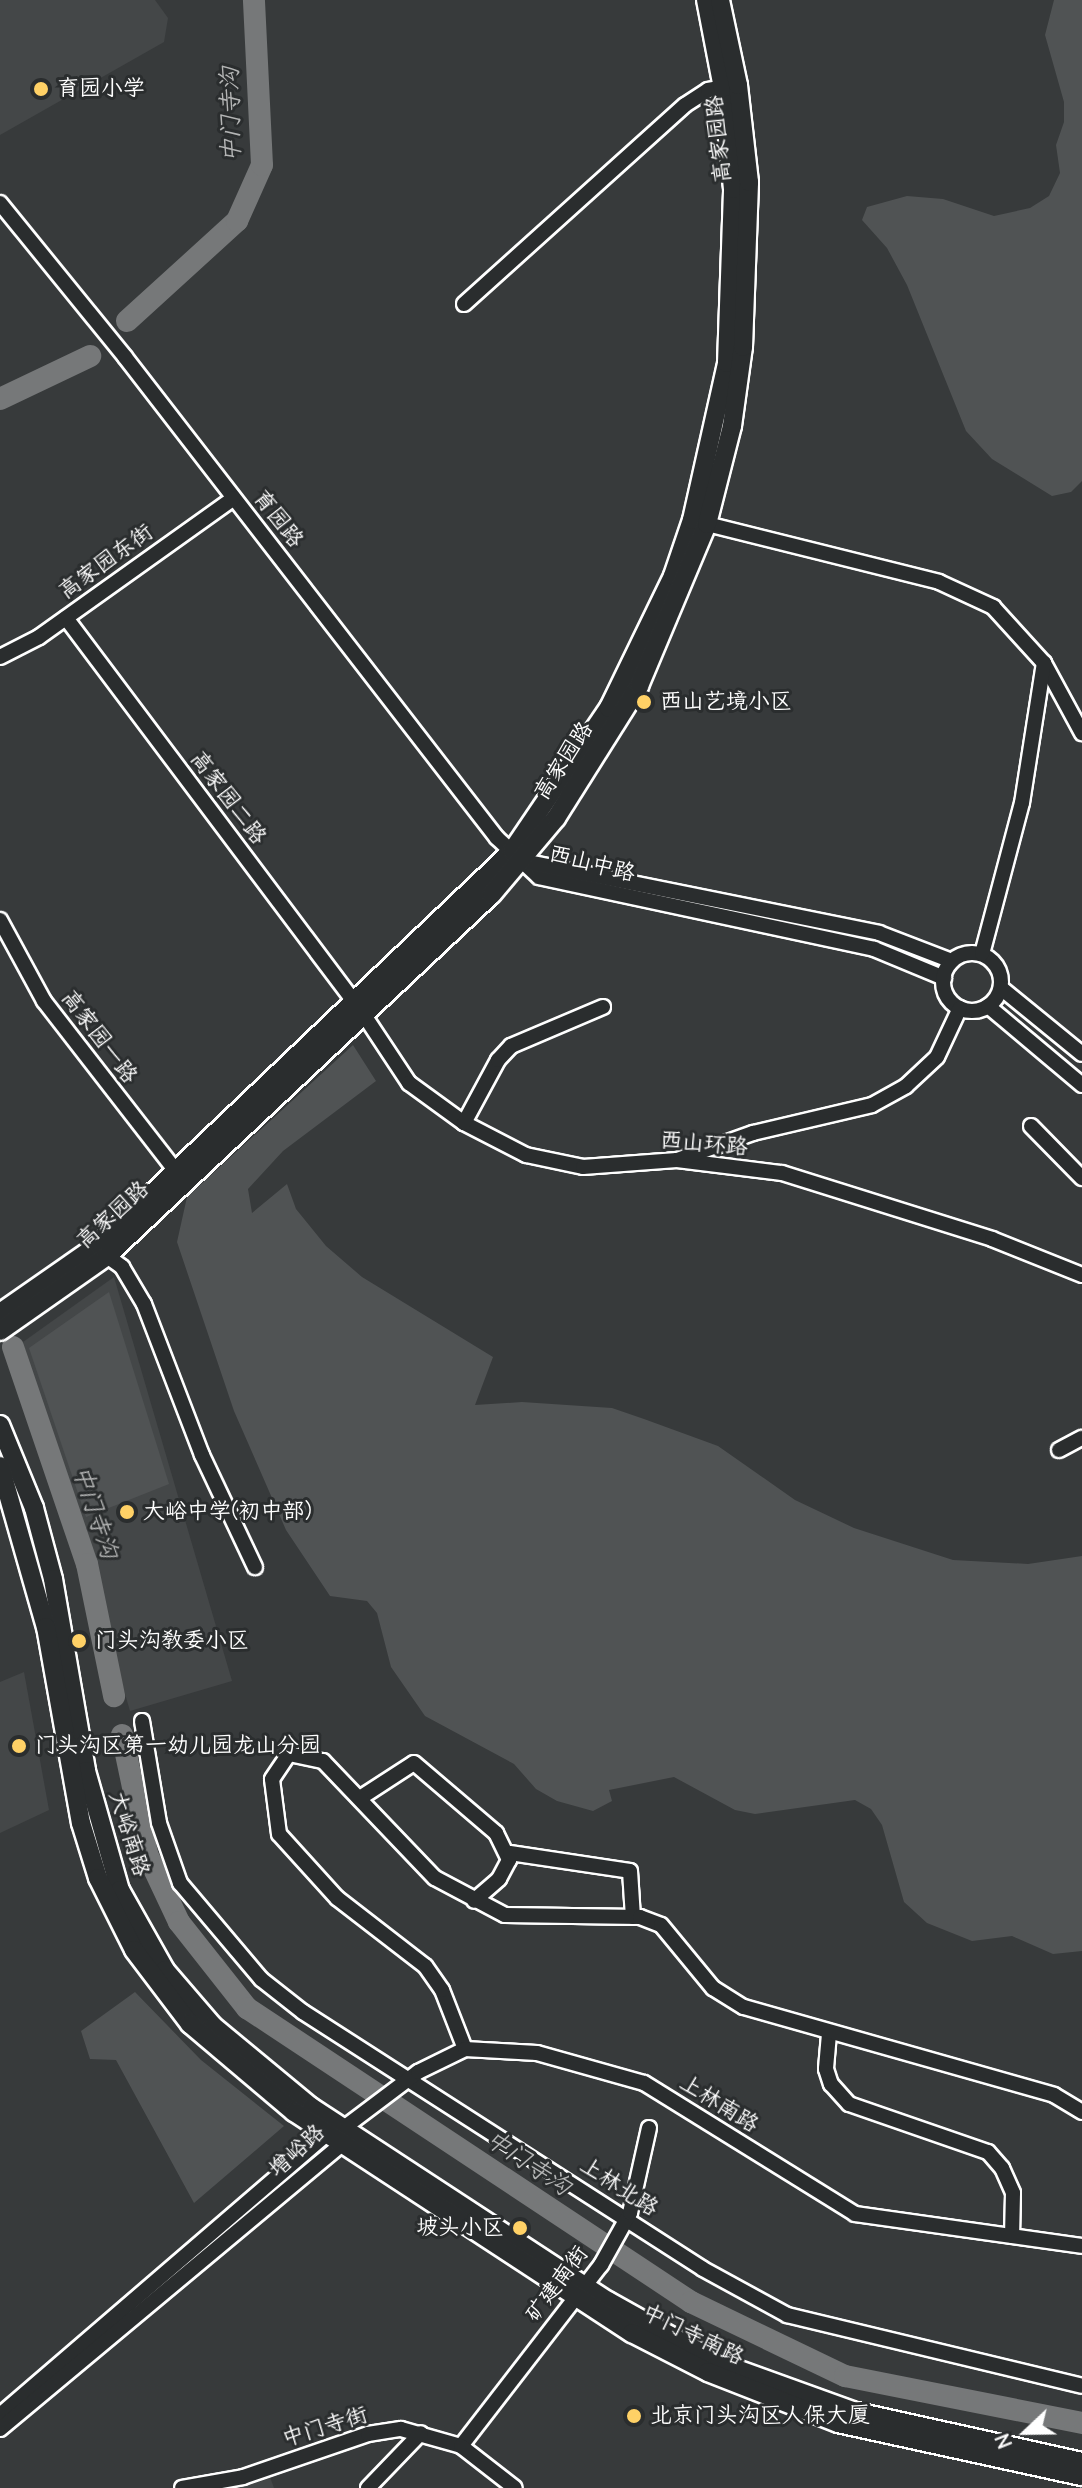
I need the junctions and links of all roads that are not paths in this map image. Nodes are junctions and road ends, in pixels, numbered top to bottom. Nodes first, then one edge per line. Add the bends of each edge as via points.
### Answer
1 (706, 0) edge
2 (720, 0) edge
3 (731, 86) junction
4 (0, 203) edge
5 (464, 304) dead end
6 (234, 498) junction
7 (707, 524) junction
8 (66, 618) junction
9 (0, 657) edge
10 (1044, 663) junction
11 (1080, 724) edge
12 (517, 856) junction
13 (0, 920) edge
14 (982, 954) junction
15 (952, 961) junction
16 (944, 978) junction
17 (1001, 988) junction
18 (988, 1006) junction
19 (603, 1007) dead end
20 (960, 1008) junction
21 (360, 1009) junction
22 (1082, 1054) edge
23 (1082, 1085) edge
24 (464, 1123) junction
25 (1031, 1126) dead end
26 (677, 1160) junction
27 (176, 1171) junction
28 (1082, 1178) edge
29 (107, 1256) junction
30 (1082, 1275) edge
31 (0, 1313) edge
32 (0, 1331) edge
33 (0, 1425) edge
34 (1082, 1438) edge
35 (1059, 1450) dead end
36 (0, 1466) edge
37 (255, 1567) dead end
38 (142, 1721) dead end
39 (360, 1798) junction
40 (510, 1853) junction
41 (474, 1901) junction
42 (633, 1917) junction
43 (829, 2034) junction
44 (465, 2049) junction
45 (406, 2080) junction
46 (1082, 2112) edge
47 (649, 2128) dead end
48 (339, 2135) junction
49 (627, 2218) junction
50 (1012, 2236) junction
51 (1082, 2246) edge
52 (582, 2292) junction
53 (1082, 2386) edge
54 (0, 2415) edge
55 (0, 2429) edge
56 (421, 2433) junction
57 (461, 2446) junction
58 (1082, 2462) edge
59 (1082, 2476) edge
60 (182, 2488) edge
61 (368, 2488) edge
62 (515, 2488) edge

1 - 3 main road, 高家园路
2 - 3 main road, 高家园路
3 - 5 street via 685,105
3 - 7 main road, 高家园路 via 749,182 745,320 732,426
3 - 12 main road, 高家园路 via 727,363 692,520 673,576 609,708
4 - 6 street, 育园路
6 - 8 street, 高家园东街
6 - 12 street, 育园路
7 - 10 street via 939,582 993,607
7 - 12 main road, 高家园路 via 639,686 603,748
8 - 9 street, 高家园东街
8 - 21 street, 高家园二路
10 - 11 street
10 - 14 street via 1022,803
12 - 15 street, 西山中路 via 879,933
12 - 16 street, 西山中路 via 539,877 874,949
12 - 21 main road, 高家园路
13 - 27 street, 高家园一路 via 44,1001
14 - 15 street via 963,954
14 - 17 street via 999,971
15 - 16 street
16 - 20 street via 948,997
17 - 18 street
17 - 22 street
18 - 20 street
18 - 23 street
19 - 24 street via 511,1046
20 - 26 street via 937,1057 906,1086 872,1105 753,1133
21 - 24 street, 西山环路 via 409,1083
21 - 27 main road, 高家园路
21 - 29 main road, 高家园路
24 - 26 street, 西山环路 via 526,1155 583,1167
25 - 28 street
26 - 30 street, 西山环路 via 782,1173 992,1239
27 - 31 main road, 高家园路 via 98,1245
29 - 32 main road, 高家园路
29 - 37 street via 122,1267 144,1304 202,1455
33 - 48 main road, 大峪南路 via 34,1508 53,1579 89,1785 120,1890 165,1970 213,2026
34 - 35 street
36 - 48 main road, 大峪南路 via 46,1627 81,1823 134,1950 190,2024 245,2075
38 - 45 street, 上林北路 via 159,1823 180,1883 261,1979
39 - 40 street via 414,1763 496,1833
39 - 41 street via 414,1860
39 - 44 street via 323,1761 307,1755 289,1754 272,1779 279,1834 337,1898 425,1966 442,1990
40 - 41 street via 499,1879
40 - 42 street via 630,1871
41 - 42 street via 505,1915
42 - 43 street via 661,1925 713,1988 744,2007
43 - 46 street via 1054,2095
43 - 50 street via 826,2069 831,2084 849,2104 988,2152 1013,2193
44 - 45 street
44 - 50 street, 上林南路 via 537,2053 644,2083 855,2214
45 - 48 street
45 - 49 street, 上林北路
47 - 49 street, 矿建南街
48 - 52 main road, 中门寺南路
48 - 54 street, 增峪路
48 - 55 street, 增峪路
49 - 52 street, 矿建南街
49 - 53 street, 上林北路 via 703,2269 787,2315
50 - 51 street, 上林南路
52 - 57 street, 矿建南街
52 - 58 main road, 中门寺南路 via 717,2362 809,2397
52 - 59 main road, 中门寺南路 via 708,2372 838,2423
56 - 57 street, 中门寺街
56 - 60 street, 中门寺街 via 401,2429 368,2434 243,2477
56 - 61 street
57 - 62 street, 中门寺街

